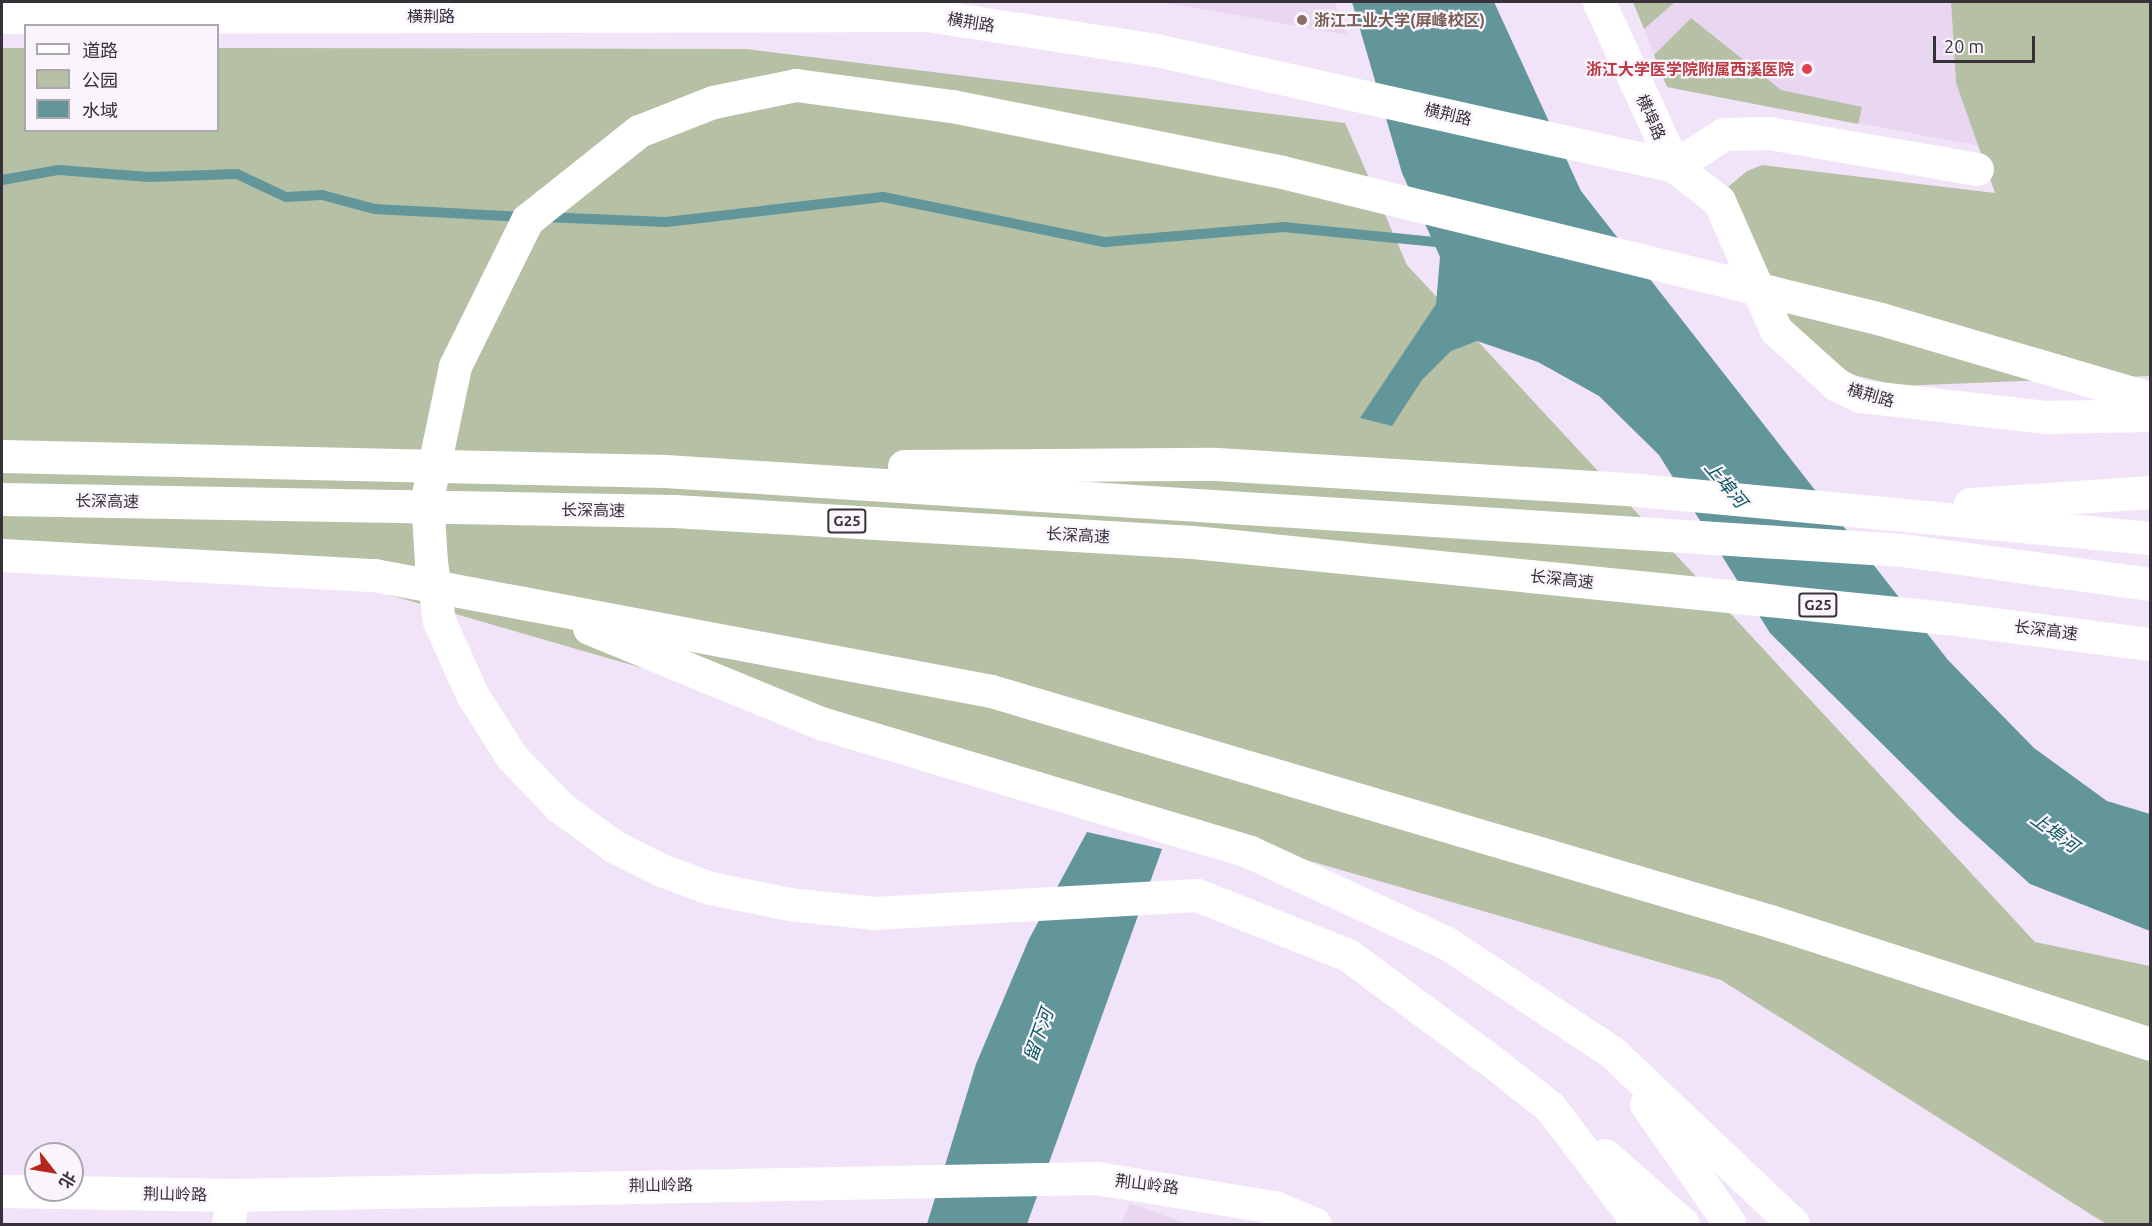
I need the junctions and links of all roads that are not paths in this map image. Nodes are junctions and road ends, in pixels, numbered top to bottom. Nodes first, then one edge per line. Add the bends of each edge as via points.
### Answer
1 (1599, 2) edge
2 (2, 17) edge
3 (1674, 166) junction
4 (1977, 169) dead end
5 (2151, 398) edge
6 (2151, 415) edge
7 (2, 456) edge
8 (665, 471) junction
9 (2151, 492) edge
10 (2, 500) edge
11 (1872, 511) junction
12 (2151, 537) edge
13 (2, 555) edge
14 (2151, 584) edge
15 (521, 600) junction
16 (2151, 644) edge
17 (2151, 1044) edge
18 (1607, 1048) junction
19 (1550, 1107) junction
20 (2, 1191) edge
21 (230, 1210) edge
22 (1315, 1224) edge
23 (1640, 1224) edge
24 (1683, 1224) edge
25 (1730, 1224) edge
26 (1793, 1224) edge

1 - 3 main road, 横埠路
2 - 3 main road, 横荆路 via 927,15 1156,50
3 - 4 main road via 1724,134 1769,133
3 - 6 main road, 横荆路 via 1719,201 1776,330 1837,385 1909,405 2045,417
5 - 19 main road via 1881,319 1282,172 952,106 796,85 713,102 639,131 580,173 527,220 455,366 427,499 439,621 472,694 511,756 560,807 615,848 661,870 710,888 790,904 874,913 1197,895 1348,955
7 - 8 main road
8 - 11 main road via 1216,464 1638,490
8 - 14 main road via 1902,550
9 - 11 main road
10 - 16 main road, 长深高速 / G25 via 674,511 1193,542 1946,618
11 - 12 main road
13 - 15 main road via 374,575
15 - 17 main road via 991,691 1773,922
15 - 18 main road via 821,723 1250,852 1445,942
18 - 25 main road
18 - 26 main road
19 - 23 main road
19 - 24 main road
20 - 21 main road, 荆山岭路
21 - 22 main road, 荆山岭路 via 884,1179 1096,1178 1181,1188 1274,1207

